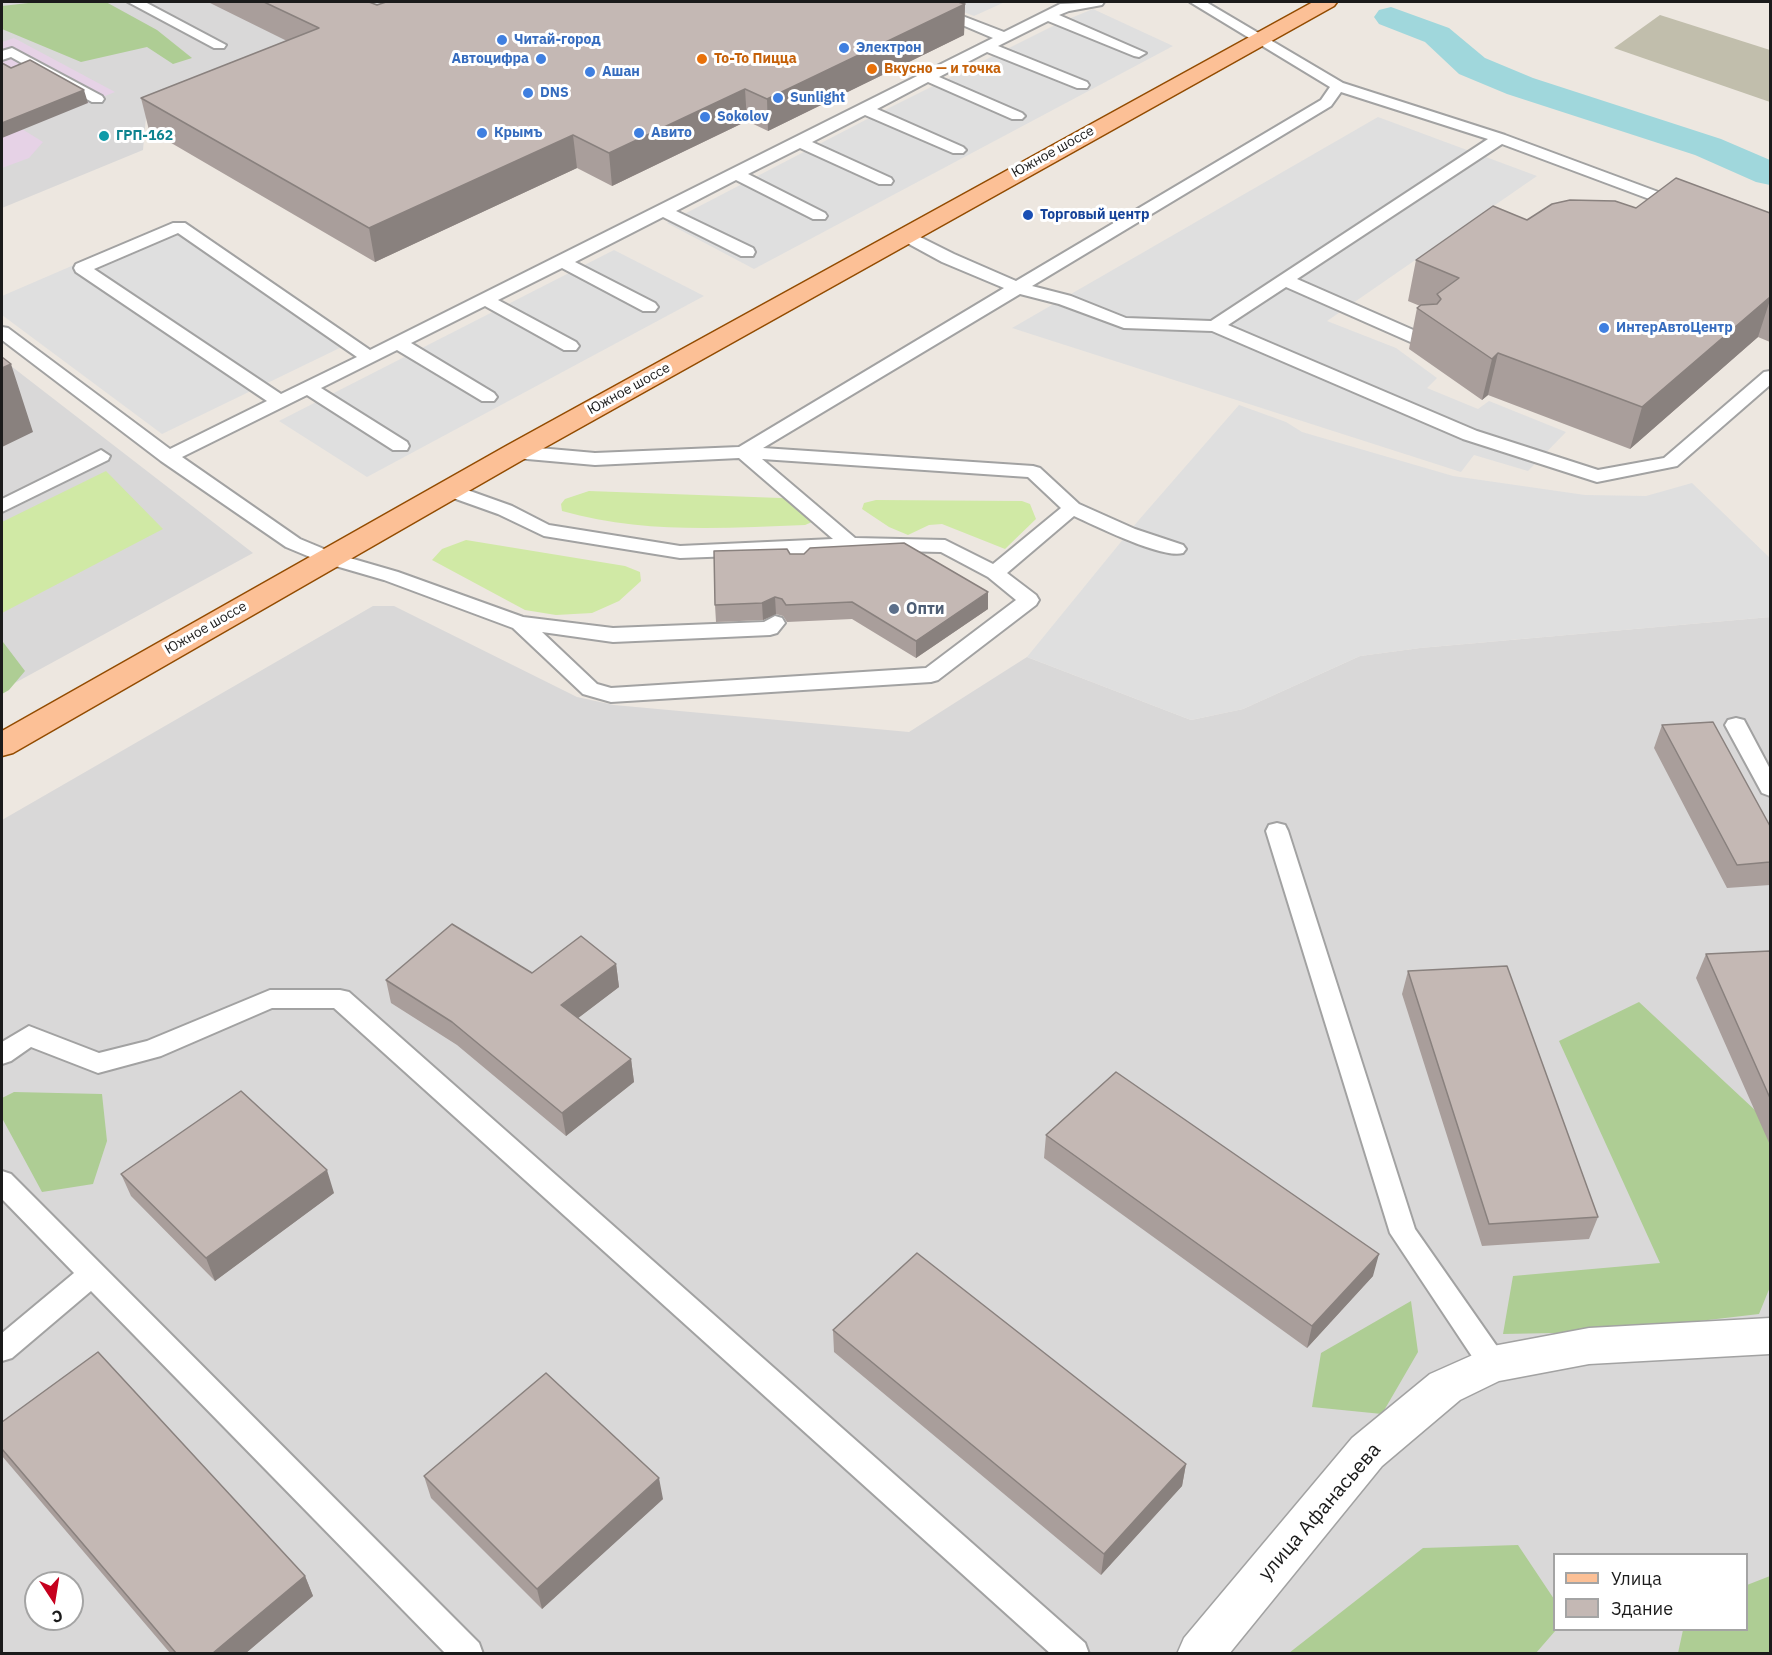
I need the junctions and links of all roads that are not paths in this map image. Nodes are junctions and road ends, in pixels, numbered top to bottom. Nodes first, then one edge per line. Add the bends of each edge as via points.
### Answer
1 (135, 2) edge
2 (915, 2) edge
3 (1097, 2) edge
4 (1197, 2) edge
5 (1327, 2) edge
6 (1048, 16) junction
7 (1005, 38) junction
8 (1259, 39) junction
9 (219, 45) dead end
10 (987, 47) junction
11 (1139, 53) dead end
12 (2, 56) edge
13 (928, 76) junction
14 (1082, 85) dead end
15 (1338, 86) junction
16 (97, 99) dead end
17 (865, 109) junction
18 (1017, 116) dead end
19 (1500, 138) junction
20 (800, 142) junction
21 (958, 150) dead end
22 (736, 174) junction
23 (885, 181) dead end
24 (663, 211) junction
25 (1695, 211) edge
26 (819, 216) dead end
27 (904, 235) junction
28 (747, 252) dead end
29 (562, 261) junction
30 (1285, 280) junction
31 (1018, 288) junction
32 (486, 300) junction
33 (649, 307) dead end
34 (1215, 326) junction
35 (2, 332) edge
36 (1421, 340) dead end
37 (398, 343) junction
38 (570, 346) dead end
39 (369, 357) junction
40 (1770, 376) edge
41 (308, 388) junction
42 (488, 397) dead end
43 (280, 402) junction
44 (400, 446) dead end
45 (516, 452) junction
46 (743, 452) junction
47 (101, 456) dead end
48 (168, 456) junction
49 (449, 490) junction
50 (2, 506) edge
51 (1072, 508) junction
52 (850, 544) junction
53 (1176, 549) dead end
54 (329, 558) junction
55 (995, 573) junction
56 (520, 622) junction
57 (776, 623) dead end
58 (1736, 724) dead end
59 (2, 745) edge
60 (1770, 788) edge
61 (1277, 831) dead end
62 (2, 1054) edge
63 (2, 1182) edge
64 (92, 1274) junction
65 (1770, 1336) edge
66 (2, 1349) edge
67 (1493, 1364) junction
68 (468, 1653) edge
69 (1074, 1653) edge
70 (1200, 1653) edge

1 - 9 lane
2 - 7 lane
3 - 6 lane via 1065,7
4 - 8 lane
5 - 8 main road, Южное шоссе
6 - 7 lane
6 - 11 lane
7 - 10 lane
8 - 15 lane
8 - 27 main road, Южное шоссе
10 - 13 lane
10 - 14 lane
12 - 16 lane via 12,52
13 - 17 lane
13 - 18 lane
15 - 19 lane
15 - 31 lane via 1326,103
17 - 20 lane
17 - 21 lane
19 - 25 lane
19 - 30 lane
20 - 22 lane
20 - 23 lane
22 - 24 lane
22 - 26 lane
24 - 28 lane
24 - 29 lane
27 - 31 lane
27 - 45 main road, Южное шоссе
29 - 32 lane
29 - 33 lane
30 - 34 lane
30 - 36 lane
31 - 34 lane via 1065,300 1124,323
31 - 46 lane
32 - 37 lane
32 - 38 lane
34 - 40 lane via 1470,435 1597,476 1670,462
35 - 48 lane
37 - 39 lane
37 - 42 lane
39 - 41 lane
39 - 43 lane via 179,226 82,268
41 - 43 lane
41 - 44 lane
43 - 48 lane
45 - 46 lane via 595,459
45 - 49 main road, Южное шоссе
46 - 51 lane via 1033,472
46 - 52 lane
47 - 50 lane
48 - 54 lane via 293,543
49 - 52 lane via 505,510 544,530 680,552 798,556
49 - 54 main road, Южное шоссе
51 - 53 lane
51 - 55 lane
52 - 55 lane via 945,546
54 - 56 lane
54 - 59 main road, Южное шоссе
55 - 56 lane via 1029,600 931,675 611,695 590,689
56 - 57 lane via 613,635 770,628
58 - 60 lane
61 - 67 lane via 1403,1233
62 - 69 lane via 29,1036 98,1063 152,1049 270,999 340,999
63 - 64 lane
64 - 66 lane
64 - 68 lane
65 - 67 street, улица Афанасьева via 1589,1346
67 - 70 street, улица Афанасьева via 1445,1387 1367,1452

